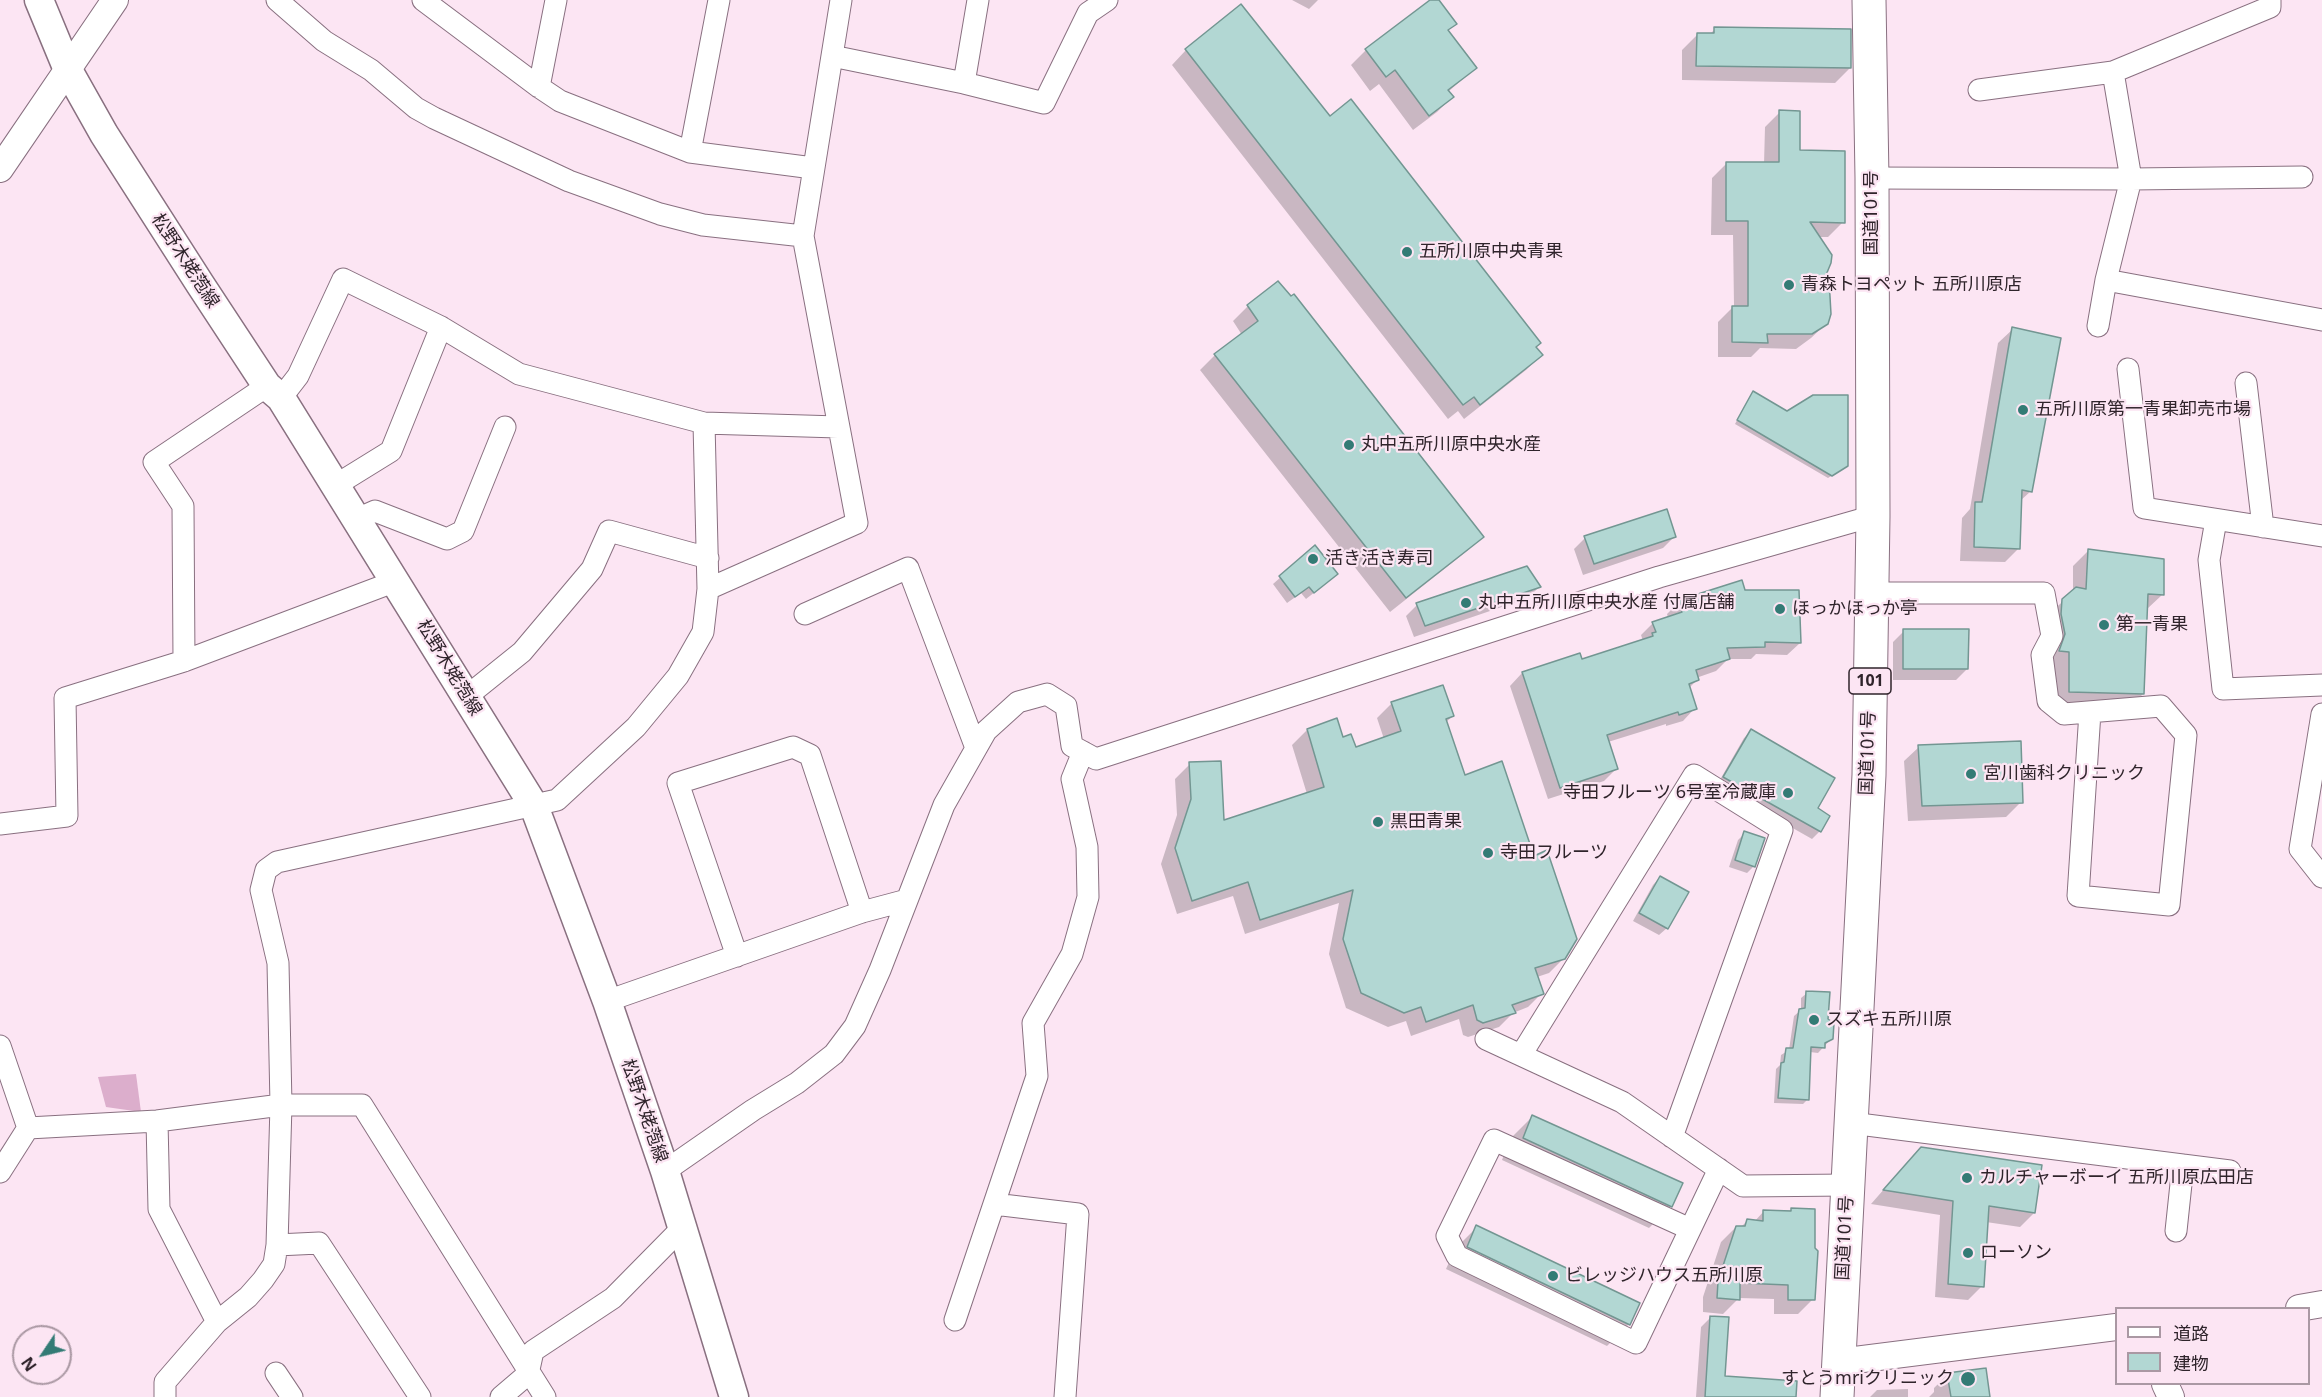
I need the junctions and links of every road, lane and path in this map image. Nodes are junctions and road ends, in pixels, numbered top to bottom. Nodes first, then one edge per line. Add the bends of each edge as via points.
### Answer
1 (39, 0) edge
2 (115, 0) edge
3 (277, 0) edge
4 (423, 0) edge
5 (556, 0) edge
6 (719, 0) edge
7 (841, 0) edge
8 (978, 0) edge
9 (1107, 0) edge
10 (1869, 0) edge
11 (2270, 0) edge
12 (832, 56) junction
13 (68, 70) junction
14 (2114, 72) junction
15 (964, 83) junction
16 (538, 87) junction
17 (1978, 90) dead end
18 (690, 152) junction
19 (813, 168) junction
20 (0, 169) edge
21 (2302, 177) dead end
22 (1872, 178) junction
23 (2131, 179) junction
24 (803, 236) junction
25 (2106, 280) junction
26 (2322, 320) edge
27 (2098, 326) dead end
28 (441, 327) junction
29 (2128, 369) dead end
30 (2246, 383) dead end
31 (274, 392) junction
32 (704, 423) junction
33 (838, 426) junction
34 (505, 427) dead end
35 (336, 485) junction
36 (1873, 516) junction
37 (357, 519) junction
38 (2216, 520) junction
39 (2264, 527) junction
40 (2322, 536) edge
41 (708, 558) junction
42 (396, 581) junction
43 (708, 589) junction
44 (1872, 593) junction
45 (805, 614) dead end
46 (184, 661) junction
47 (2322, 685) edge
48 (466, 697) junction
49 (2091, 712) junction
50 (2322, 714) edge
51 (976, 748) junction
52 (1083, 752) junction
53 (534, 806) junction
54 (0, 824) edge
55 (2322, 877) edge
56 (907, 900) junction
57 (862, 912) junction
58 (737, 956) junction
59 (607, 1001) junction
60 (1486, 1039) dead end
61 (0, 1046) edge
62 (1521, 1055) junction
63 (281, 1105) junction
64 (157, 1121) junction
65 (1851, 1123) junction
66 (28, 1128) junction
67 (1672, 1137) junction
68 (2182, 1165) junction
69 (1719, 1169) junction
70 (665, 1171) junction
71 (0, 1172) edge
72 (2230, 1172) dead end
73 (1848, 1185) junction
74 (994, 1204) junction
75 (681, 1229) junction
76 (1690, 1229) junction
77 (2176, 1231) dead end
78 (277, 1245) junction
79 (2322, 1304) edge
80 (2305, 1307) edge
81 (955, 1320) dead end
82 (217, 1322) junction
83 (2115, 1327) edge
84 (1839, 1362) junction
85 (276, 1373) dead end
86 (528, 1374) junction
87 (165, 1397) edge
88 (292, 1397) edge
89 (420, 1397) edge
90 (501, 1397) edge
91 (545, 1397) edge
92 (734, 1397) edge
93 (1065, 1397) edge
94 (1837, 1397) edge

1 - 13 main road, 松野木姥萢線
2 - 13 street
3 - 24 street via 324,41 371,70 417,108 569,181 703,225
4 - 16 street
5 - 16 street
6 - 18 street
7 - 12 street
8 - 15 street
9 - 15 street via 1088,13 1044,103
10 - 22 highway, 国道101号 / 101
11 - 14 street via 2270,6
12 - 15 street
12 - 19 street
13 - 20 street
13 - 31 main road, 松野木姥萢線 via 149,206
14 - 17 street
14 - 23 street
16 - 18 street via 560,101
18 - 19 street
19 - 24 street
21 - 23 street
22 - 23 street
22 - 36 highway, 国道101号 / 101
23 - 25 street
24 - 33 street
25 - 26 street
25 - 27 street
28 - 31 street via 343,279 298,376
28 - 32 street via 519,374
28 - 35 street via 391,451
29 - 38 street via 2144,508
30 - 39 street
31 - 35 main road, 松野木姥萢線
31 - 46 street via 154,462 183,506
32 - 33 street
32 - 41 street
33 - 43 street via 856,523
34 - 37 street via 463,531 447,539 375,511
35 - 37 main road, 松野木姥萢線
36 - 44 highway, 国道101号 / 101
36 - 52 street via 1659,577 1096,759
37 - 42 main road, 松野木姥萢線
38 - 39 street
38 - 47 street via 2209,560 2223,689
39 - 40 street
41 - 43 street
41 - 48 street via 609,531 592,568 522,652
42 - 46 street
42 - 48 main road, 松野木姥萢線
43 - 53 street via 703,632 678,676 636,727 557,800
44 - 49 street via 2044,593 2052,636 2042,655 2048,701 2064,714
44 - 65 highway, 国道101号 / 101 via 1869,775
45 - 51 street via 908,568
46 - 54 street via 65,698 67,816
48 - 53 main road, 松野木姥萢線
49 - 49 street via 2161,706 2186,735 2169,905 2078,896
50 - 55 street via 2300,849
51 - 52 street via 986,731 1018,702 1047,694 1066,706 1072,746
51 - 56 street via 945,805
52 - 74 street via 1072,779 1087,847 1088,897 1072,954 1033,1023 1037,1076
53 - 59 main road, 松野木姥萢線
53 - 63 street via 277,862 266,870 261,890 278,963
56 - 57 street
56 - 70 street via 855,1026 834,1054
57 - 58 street
57 - 58 street via 810,755 793,747 678,783
58 - 59 street
59 - 70 main road, 松野木姥萢線
60 - 62 street
61 - 66 street
62 - 67 street via 1622,1102
62 - 67 street via 1694,776 1782,830
63 - 64 street
63 - 78 street
63 - 86 street via 362,1105
64 - 66 street
64 - 82 street via 159,1209
65 - 68 street
65 - 73 highway, 国道101号 / 101
66 - 71 street
67 - 69 street
68 - 72 street
68 - 77 street
69 - 73 street via 1743,1186
69 - 76 street
70 - 75 main road, 松野木姥萢線
73 - 84 highway, 国道101号 / 101
74 - 81 street
74 - 93 street via 1078,1215
75 - 86 street via 613,1298 533,1351
75 - 92 main road, 松野木姥萢線
76 - 76 street via 1636,1343 1457,1256 1447,1236 1494,1140
78 - 82 street via 274,1264 263,1280
78 - 89 street via 319,1243
79 - 80 street
82 - 87 street via 165,1382
83 - 84 street
84 - 94 highway, 国道101号 / 101
85 - 88 street
86 - 90 street
86 - 91 street

